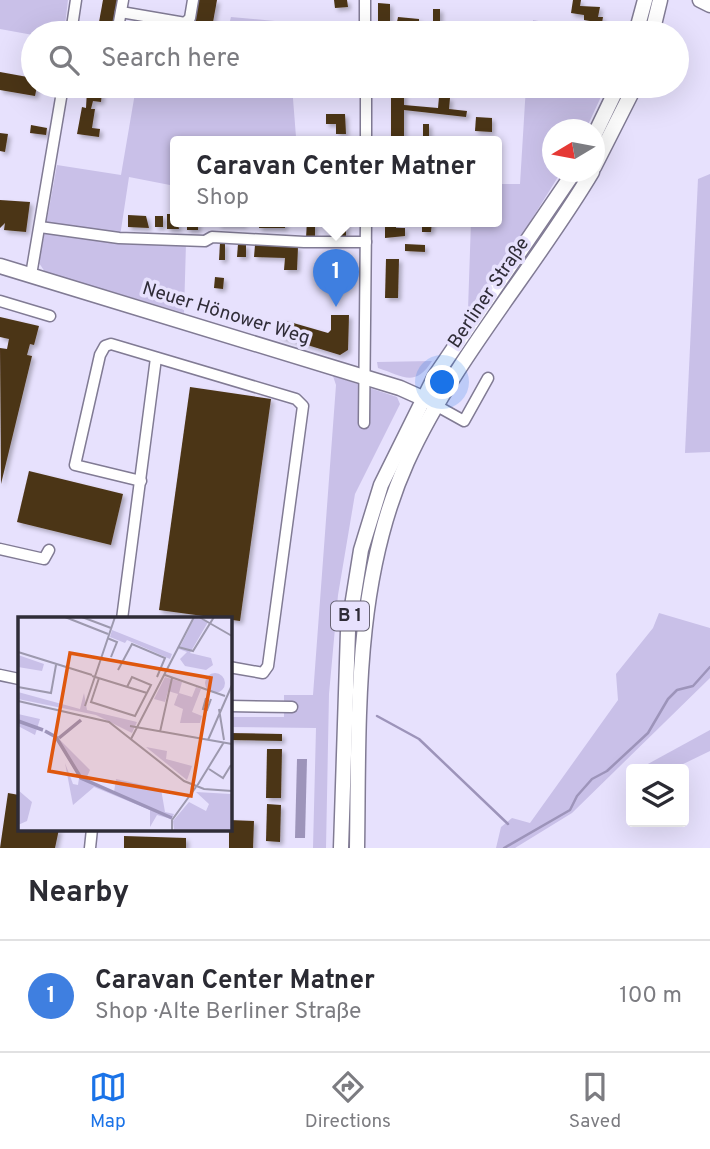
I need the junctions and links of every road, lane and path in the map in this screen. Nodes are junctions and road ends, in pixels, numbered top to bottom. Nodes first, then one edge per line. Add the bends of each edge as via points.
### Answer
1 (76, 0) edge
2 (193, 0) edge
3 (365, 0) edge
4 (645, 0) edge
5 (660, 0) edge
6 (700, 0) edge
7 (710, 5) edge
8 (122, 6) edge
9 (73, 21) edge
10 (178, 21) edge
11 (187, 21) edge
12 (365, 21) edge
13 (639, 21) edge
14 (655, 21) edge
15 (61, 98) edge
16 (366, 98) edge
17 (612, 98) edge
18 (629, 98) edge
19 (602, 119) edge
20 (366, 136) edge
21 (605, 145) edge
22 (567, 182) edge
23 (584, 182) edge
24 (40, 227) junction
25 (366, 227) edge
26 (366, 242) junction
27 (0, 266) edge
28 (30, 275) junction
29 (0, 301) edge
30 (50, 316) dead end
31 (156, 358) junction
32 (365, 377) junction
33 (488, 378) dead end
34 (423, 398) junction
35 (437, 406) junction
36 (365, 423) dead end
37 (141, 481) junction
38 (0, 549) edge
39 (48, 550) dead end
40 (122, 617) edge
41 (231, 667) edge
42 (0, 675) edge
43 (18, 679) edge
44 (231, 706) edge
45 (292, 707) dead end
46 (92, 830) edge
47 (90, 848) edge
48 (341, 848) edge
49 (356, 848) edge

1 - 9 street
2 - 11 street
3 - 12 street
4 - 13 main road
5 - 14 main road
6 - 7 main road
8 - 10 street
15 - 24 street
16 - 20 street
17 - 19 main road
18 - 21 main road, Berliner Straße / B 1
22 - 34 main road, Berliner Straße / B 1
23 - 35 main road, Berliner Straße / B 1
24 - 26 street via 119,238
24 - 28 street
25 - 26 street
26 - 32 street
27 - 28 main road, Neuer Hönower Weg
28 - 32 main road, Neuer Hönower Weg
29 - 30 street
31 - 37 street
31 - 37 street via 111,344 102,350 75,459 79,467
31 - 41 street via 296,399 303,406 268,666 263,673
32 - 34 main road, Neuer Hönower Weg
32 - 36 street
33 - 35 street via 464,421
34 - 35 main road, Neuer Hönower Weg
34 - 48 main road, Berliner Straße / B 1 via 382,485 355,582 344,686
35 - 49 main road, Berliner Straße / B 1 via 396,489 370,587 360,685
37 - 40 street
38 - 39 street via 44,559
42 - 43 street
44 - 45 street
46 - 47 street

